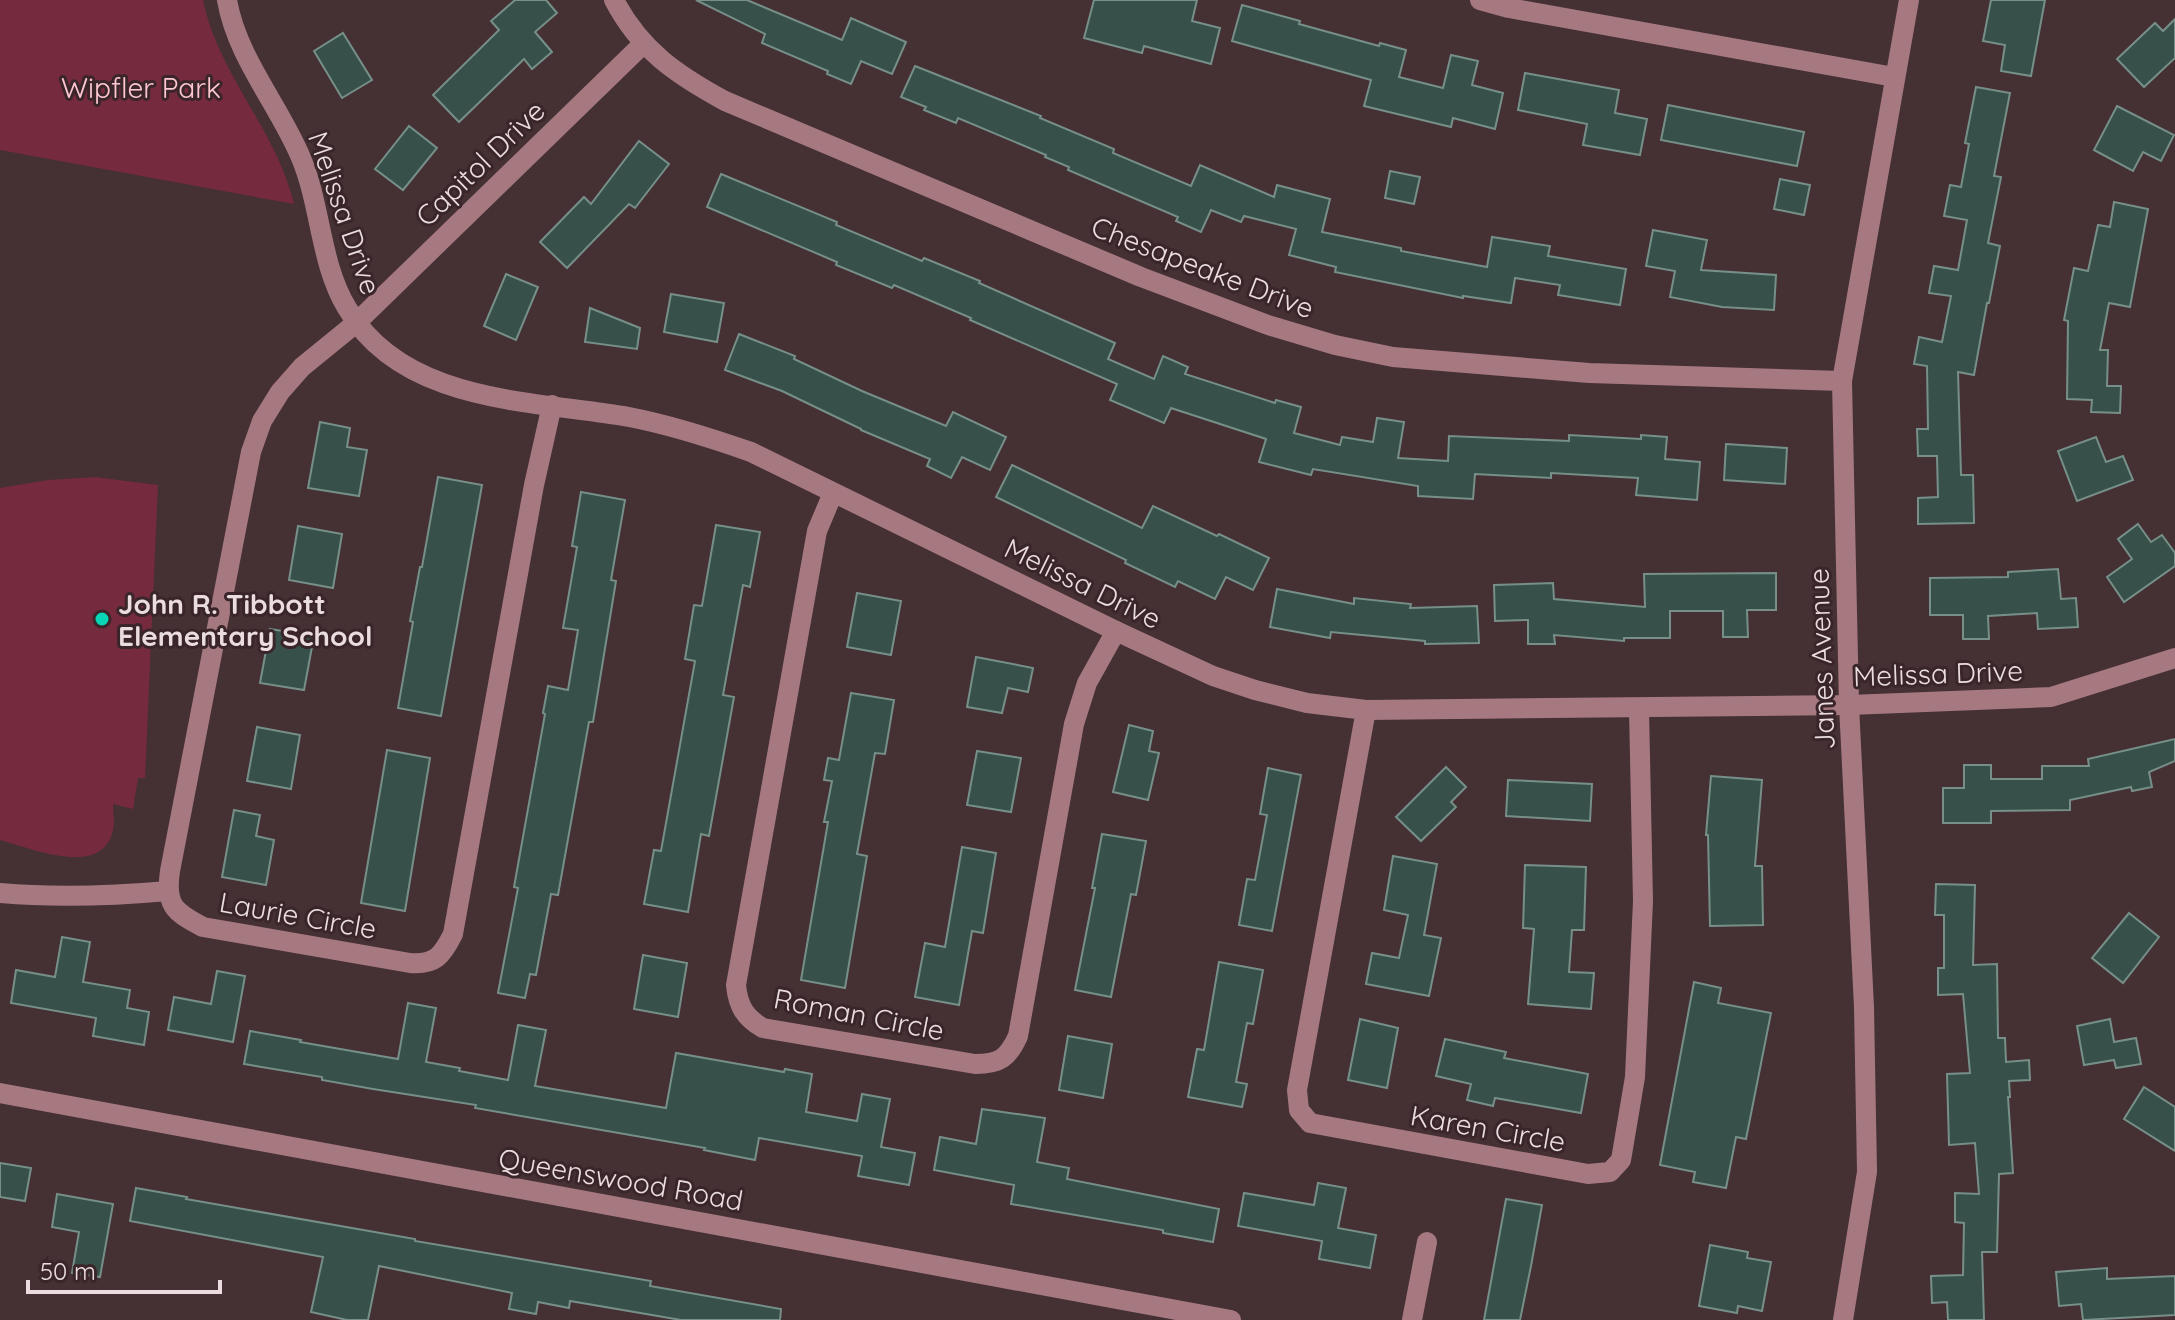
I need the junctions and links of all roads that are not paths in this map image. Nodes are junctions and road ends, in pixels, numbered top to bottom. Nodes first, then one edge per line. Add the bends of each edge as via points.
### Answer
1 (227, 0) edge
2 (614, 0) edge
3 (1480, 0) edge
4 (1909, 0) edge
5 (643, 44) junction
6 (1894, 77) junction
7 (356, 323) junction
8 (1842, 381) junction
9 (552, 405) junction
10 (833, 493) junction
11 (1116, 631) junction
12 (2175, 658) edge
13 (1849, 705) junction
14 (1639, 709) junction
15 (1366, 710) junction
16 (168, 891) junction
17 (0, 893) edge
18 (0, 1093) edge
19 (1427, 1242) dead end
20 (1231, 1320) edge
21 (1412, 1320) edge
22 (1843, 1320) edge

1 - 7 street, Melissa Drive via 239,41 302,159 335,283
2 - 5 street, Chesapeake Drive
3 - 6 street
4 - 6 street, Janes Avenue
5 - 7 street, Capitol Drive
5 - 8 street, Chesapeake Drive via 688,81 725,101 1141,277 1335,345 1393,357 1574,372
6 - 8 street, Janes Avenue
7 - 9 street, Melissa Drive via 384,351 438,383
7 - 16 street via 280,392 251,452
8 - 13 street, Janes Avenue
9 - 10 street, Melissa Drive via 697,434 751,452
9 - 16 street, Laurie Circle via 453,934 446,948 424,964 410,963 203,927 172,907
10 - 11 street, Melissa Drive
10 - 11 street, Roman Circle via 817,531 736,985 743,1012 763,1028 975,1064 1005,1057 1018,1036 1074,724 1087,683
11 - 15 street, Melissa Drive via 1255,690
12 - 13 street, Melissa Drive via 2051,697
13 - 14 street, Melissa Drive
13 - 22 street, Janes Avenue via 1867,1172
14 - 15 street, Melissa Drive
14 - 15 street, Karen Circle via 1643,901 1635,1077 1621,1160 1610,1172 1588,1174 1310,1123 1299,1110 1297,1090
16 - 17 street via 113,896
18 - 20 street, Queenswood Road
19 - 21 street

